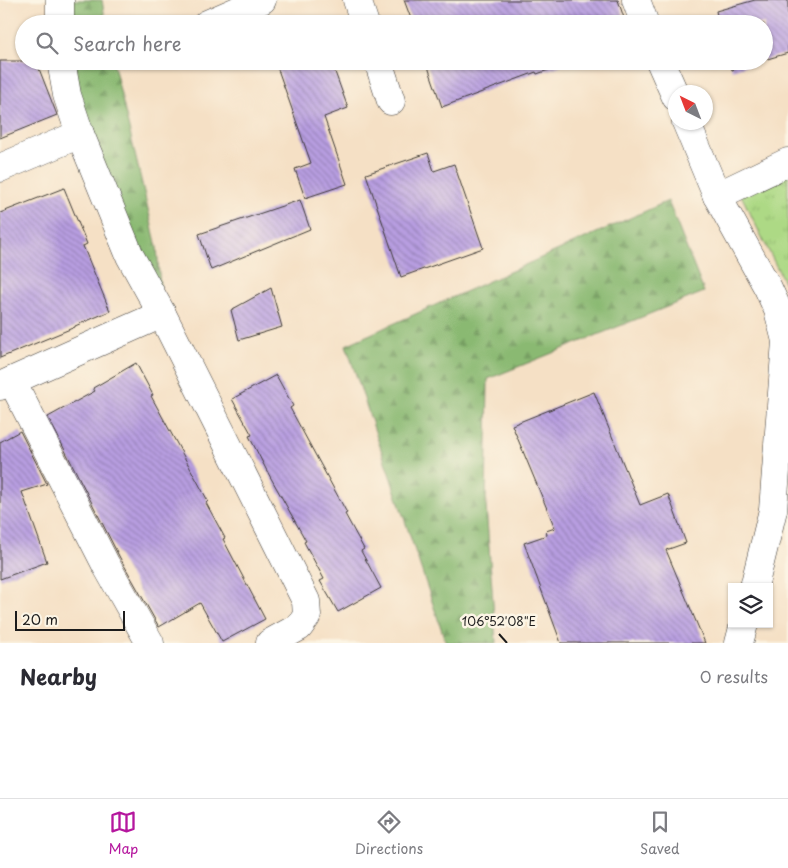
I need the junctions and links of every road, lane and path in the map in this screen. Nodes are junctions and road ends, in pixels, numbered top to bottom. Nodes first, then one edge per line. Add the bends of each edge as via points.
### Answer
1 (60, 0) edge
2 (262, 0) edge
3 (357, 0) edge
4 (636, 0) edge
5 (60, 15) edge
6 (228, 15) edge
7 (362, 15) edge
8 (642, 15) edge
9 (63, 70) edge
10 (381, 70) edge
11 (664, 70) edge
12 (671, 85) edge
13 (391, 101) dead end
14 (689, 130) edge
15 (80, 134) junction
16 (788, 162) edge
17 (0, 168) edge
18 (717, 196) junction
19 (162, 314) junction
20 (6, 383) edge
21 (755, 583) edge
22 (743, 628) edge
23 (150, 643) edge
24 (270, 643) edge
25 (739, 643) edge

1 - 5 street
2 - 6 street
3 - 7 street
4 - 8 street
9 - 15 street
10 - 13 street
11 - 12 street
14 - 18 street
15 - 17 street
15 - 19 street via 130,256
16 - 18 street
18 - 21 street via 768,288 786,341 773,510
19 - 20 street
19 - 24 street via 306,601 307,616 300,627
20 - 23 street
22 - 25 street

